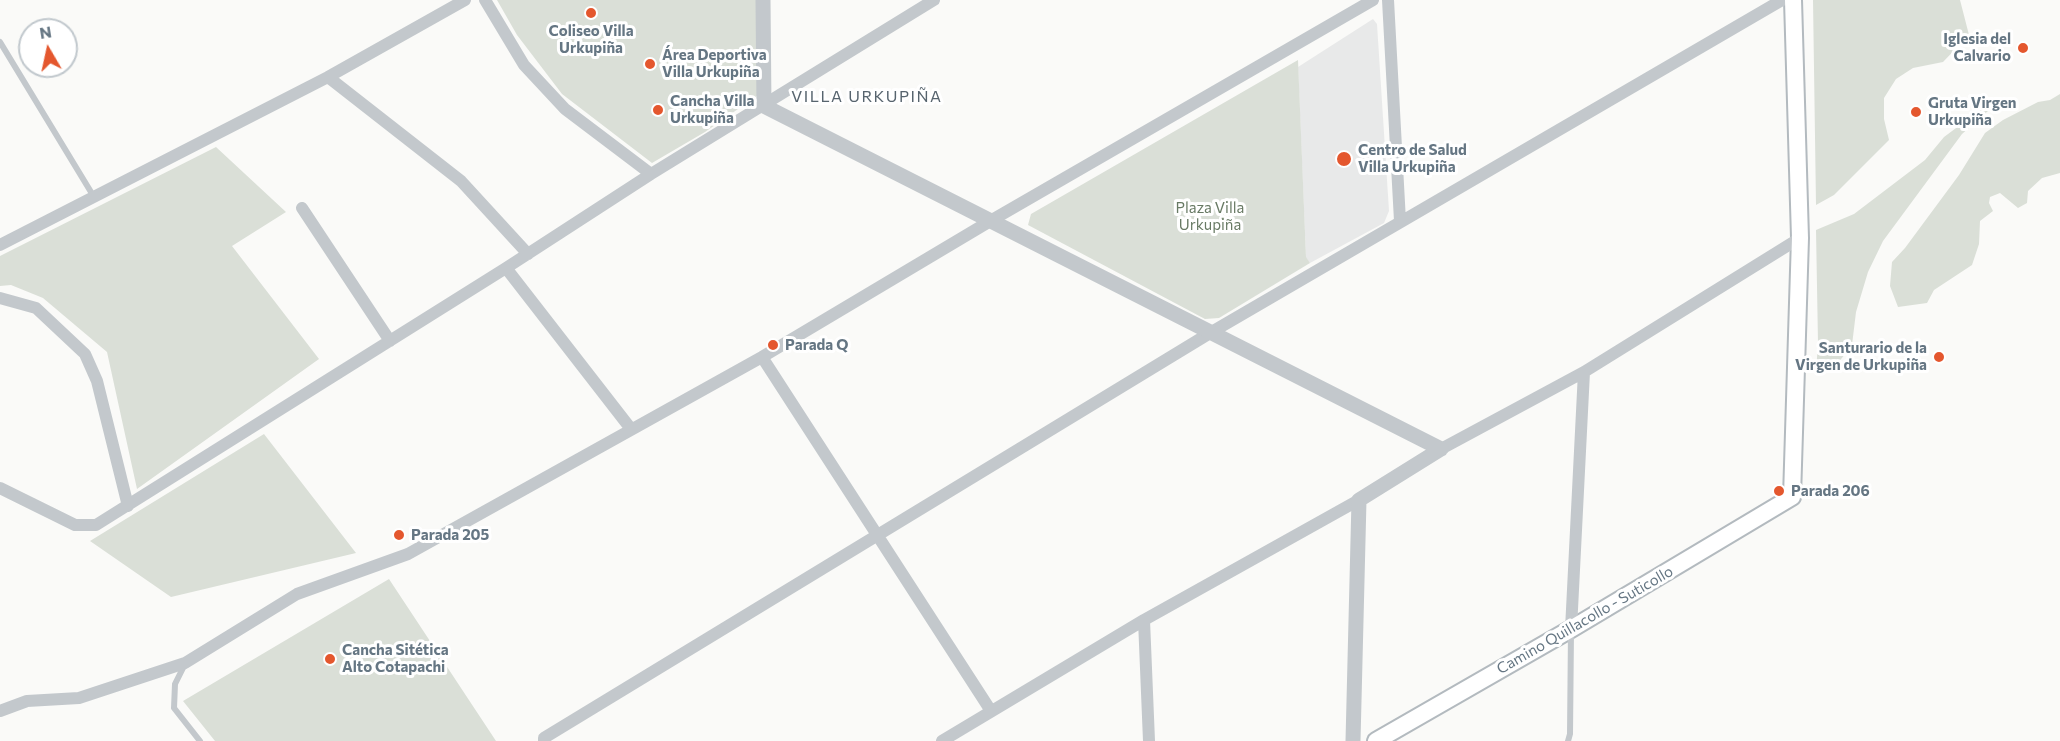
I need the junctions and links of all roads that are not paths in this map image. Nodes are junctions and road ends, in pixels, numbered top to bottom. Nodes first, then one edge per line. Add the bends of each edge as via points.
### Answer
1 (465, 0) edge
2 (485, 0) edge
3 (763, 0) edge
4 (934, 0) edge
5 (1373, 0) edge
6 (1388, 0) edge
7 (1782, 0) edge
8 (1793, 0) edge
9 (0, 42) edge
10 (328, 77) junction
11 (764, 106) junction
12 (651, 174) junction
13 (94, 197) junction
14 (302, 208) dead end
15 (992, 220) junction
16 (1400, 221) junction
17 (1800, 238) junction
18 (0, 245) edge
19 (528, 254) junction
20 (506, 268) junction
21 (0, 298) edge
22 (1209, 333) junction
23 (390, 341) junction
24 (762, 357) junction
25 (1584, 372) junction
26 (631, 429) junction
27 (1441, 449) junction
28 (0, 488) edge
29 (1359, 500) junction
30 (128, 506) junction
31 (876, 536) junction
32 (1144, 620) junction
33 (1571, 629) junction
34 (185, 663) junction
35 (0, 711) edge
36 (991, 711) junction
37 (200, 741) edge
38 (544, 741) edge
39 (942, 741) edge
40 (1149, 741) edge
41 (1353, 741) edge
42 (1376, 741) edge
43 (1568, 741) edge

1 - 10 street
2 - 12 street via 524,65 565,109
3 - 11 street
4 - 11 street
5 - 15 street
6 - 16 street
7 - 16 street
8 - 17 main road
9 - 13 lane
10 - 13 street
10 - 19 street via 461,181
11 - 12 street
11 - 15 street
12 - 19 street
13 - 18 street
14 - 23 street
15 - 22 street
15 - 24 street
16 - 22 street
17 - 25 street
17 - 33 main road, Camino Quillacollo - Suticollo via 1792,497
19 - 20 street
20 - 23 street
20 - 26 street
21 - 30 street via 36,308 85,354 97,381
22 - 27 street
22 - 31 street
23 - 30 street
24 - 26 street
24 - 31 street
25 - 27 street
25 - 33 street
26 - 34 street via 408,554 297,594
27 - 29 street
28 - 30 street via 75,525 96,525
29 - 32 street
29 - 41 street
31 - 36 street
31 - 38 street
32 - 36 street
32 - 40 street
33 - 42 main road, Camino Quillacollo - Suticollo
33 - 43 lane
34 - 35 street via 79,698 27,701
34 - 37 lane via 175,684 174,708
36 - 39 street

